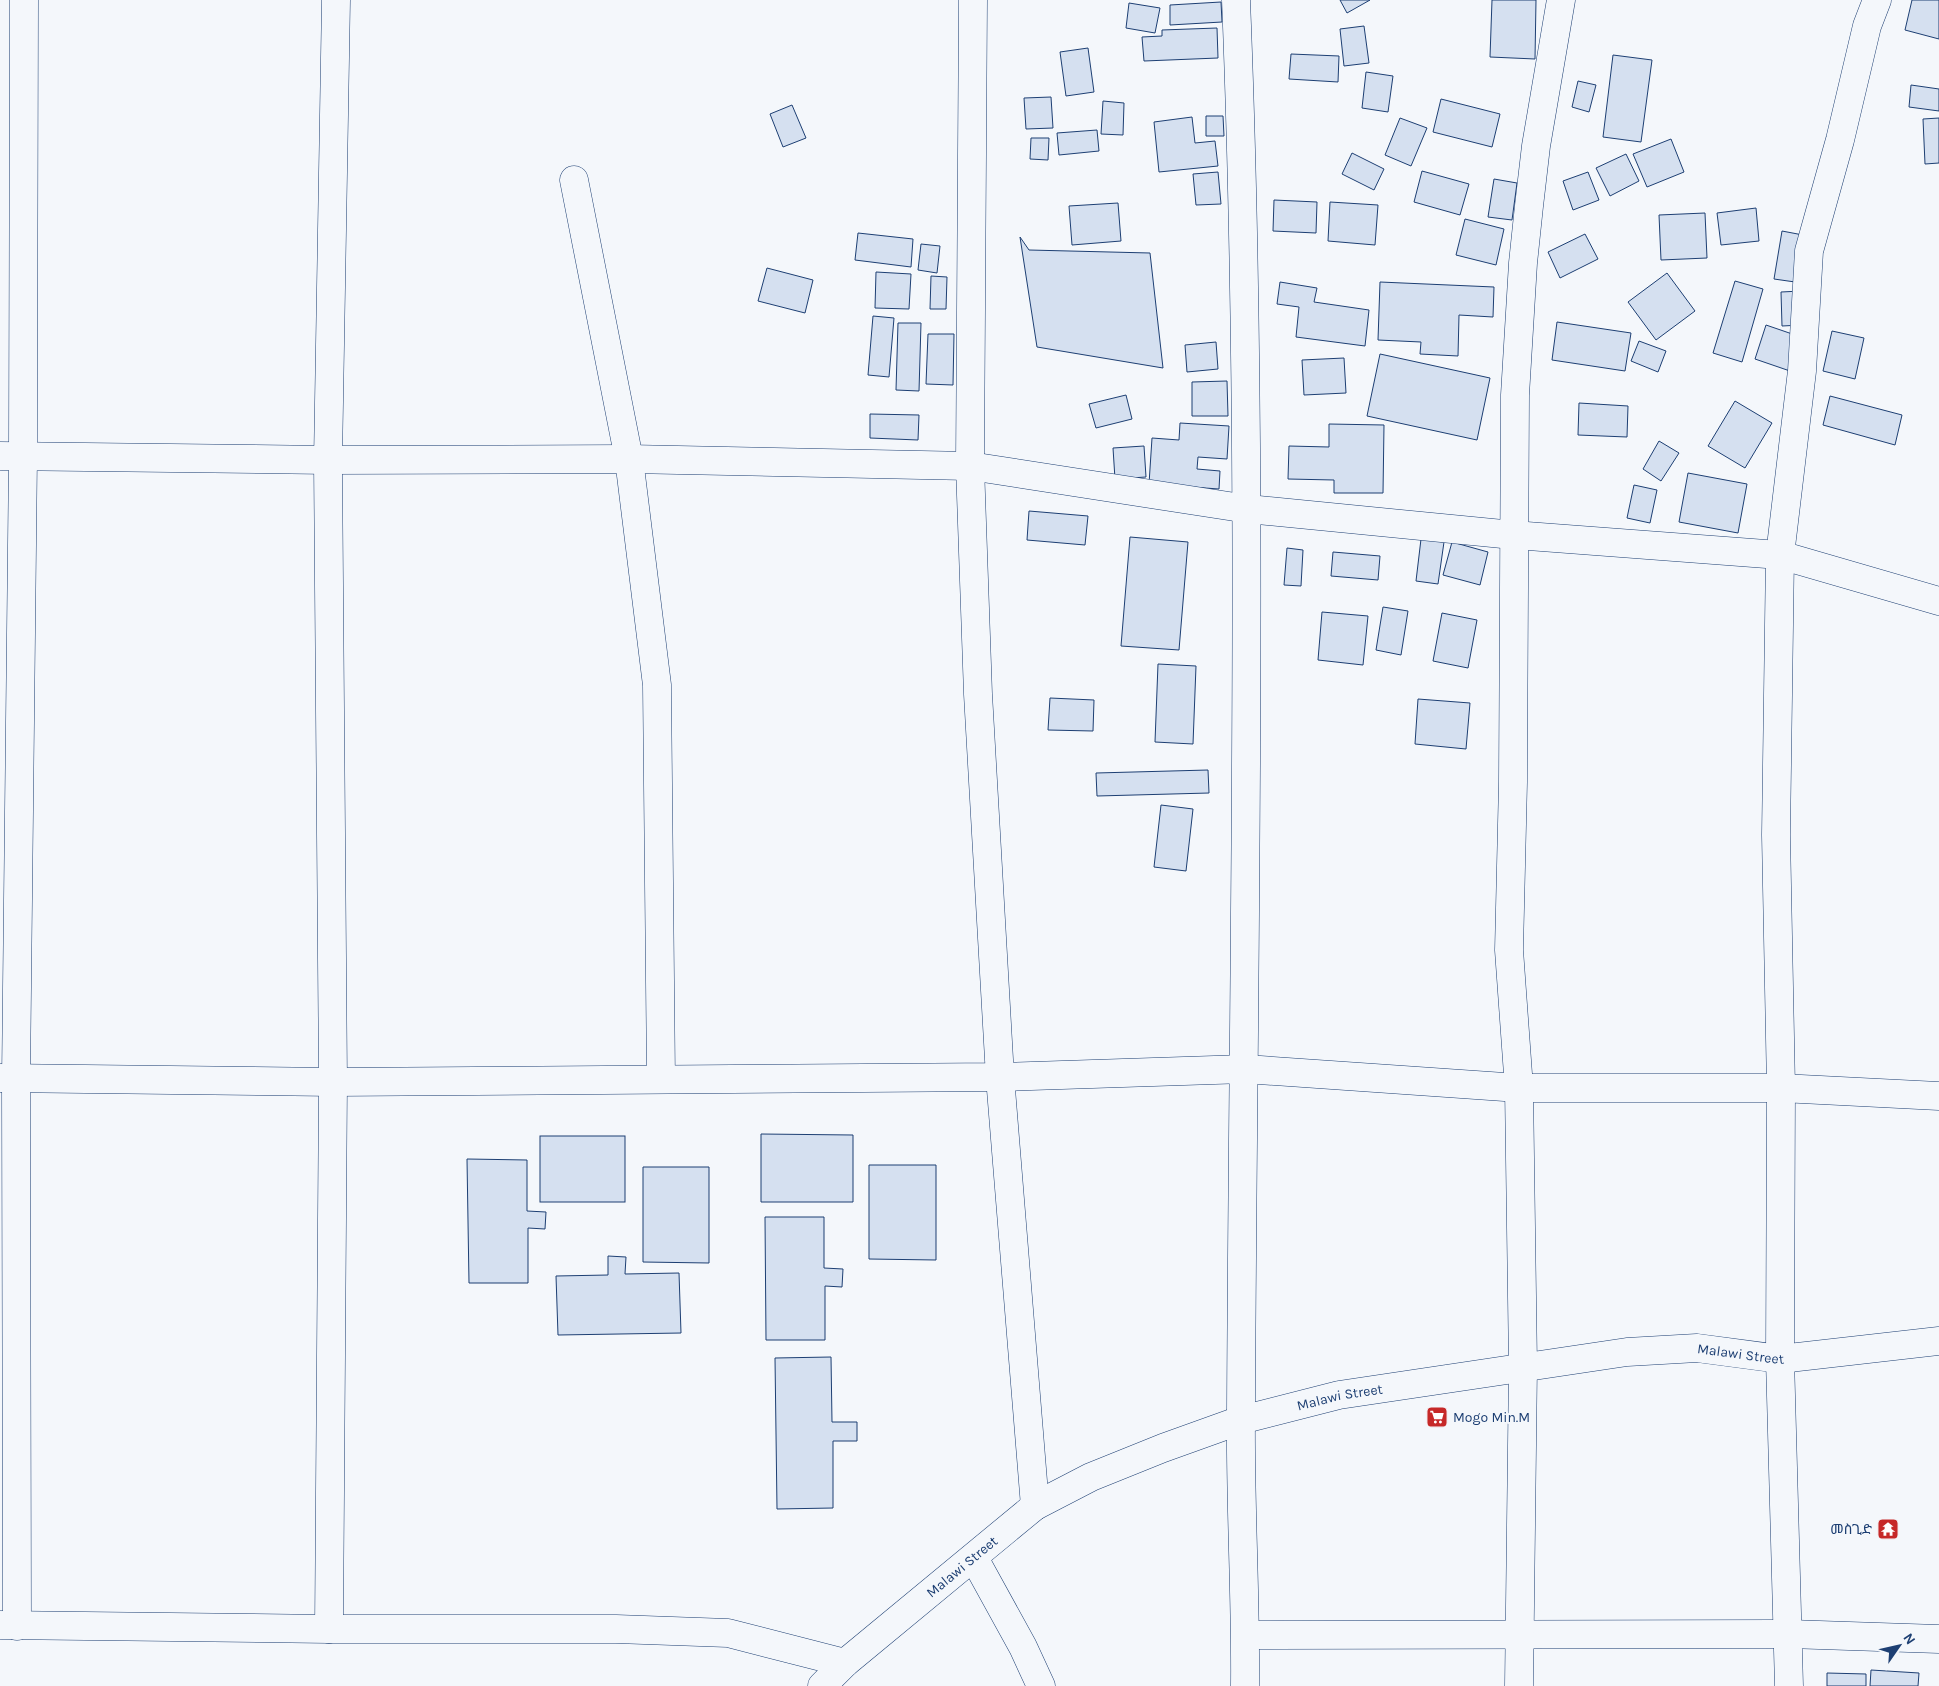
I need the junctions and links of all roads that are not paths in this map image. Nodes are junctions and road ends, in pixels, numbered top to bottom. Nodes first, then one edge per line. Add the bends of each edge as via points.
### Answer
1 (24, 0) edge
2 (336, 0) edge
3 (973, 0) edge
4 (1236, 0) edge
5 (1561, 0) edge
6 (1877, 0) edge
7 (574, 180) dead end
8 (12, 456) edge
9 (628, 459) junction
10 (328, 460) junction
11 (970, 466) junction
12 (1248, 509) junction
13 (1514, 535) junction
14 (1780, 555) junction
15 (1939, 601) edge
16 (1245, 1069) junction
17 (1000, 1077) junction
18 (8, 1078) edge
19 (661, 1079) junction
20 (332, 1082) junction
21 (1519, 1088) junction
22 (1781, 1088) junction
23 (1939, 1096) edge
24 (1939, 1341) edge
25 (1780, 1359) junction
26 (1523, 1366) junction
27 (1241, 1420) junction
28 (1035, 1506) junction
29 (974, 1558) junction
30 (9, 1625) edge
31 (329, 1629) junction
32 (1790, 1634) junction
33 (1246, 1635) junction
34 (1520, 1635) junction
35 (1939, 1639) edge
36 (845, 1664) junction
37 (822, 1686) edge
38 (1041, 1686) edge
39 (1245, 1686) edge
40 (1519, 1686) edge
41 (1789, 1686) edge

1 - 8 street
2 - 10 street
3 - 11 street
4 - 12 street via 1242,144
5 - 13 street via 1536,146 1523,263 1515,395
6 - 14 street via 1867,26 1840,140 1808,251 1802,371
7 - 9 street
8 - 10 street
8 - 18 street
9 - 10 street
9 - 11 street
9 - 19 street via 657,684
10 - 20 street
11 - 12 street
11 - 17 street via 978,694
12 - 13 street
12 - 16 street
13 - 14 street
13 - 21 street via 1509,950
14 - 15 street
14 - 22 street via 1776,835
16 - 17 street
16 - 21 street
16 - 27 street
17 - 19 street
17 - 28 street
18 - 20 street
18 - 30 street
19 - 20 street
20 - 31 street
21 - 22 street
21 - 26 street
22 - 23 street
22 - 25 street
24 - 25 street, Malawi Street
25 - 26 street, Malawi Street via 1697,1348 1627,1352
25 - 32 street
26 - 27 street, Malawi Street via 1339,1395
26 - 34 street
27 - 28 street, Malawi Street via 1116,1466
27 - 33 street
28 - 29 street, Malawi Street
29 - 36 street, Malawi Street
29 - 38 street
30 - 31 street
31 - 36 street via 616,1629 728,1633
32 - 34 street
32 - 35 street
32 - 41 street
33 - 34 street
33 - 39 street
34 - 40 street
36 - 37 street, Malawi Street

